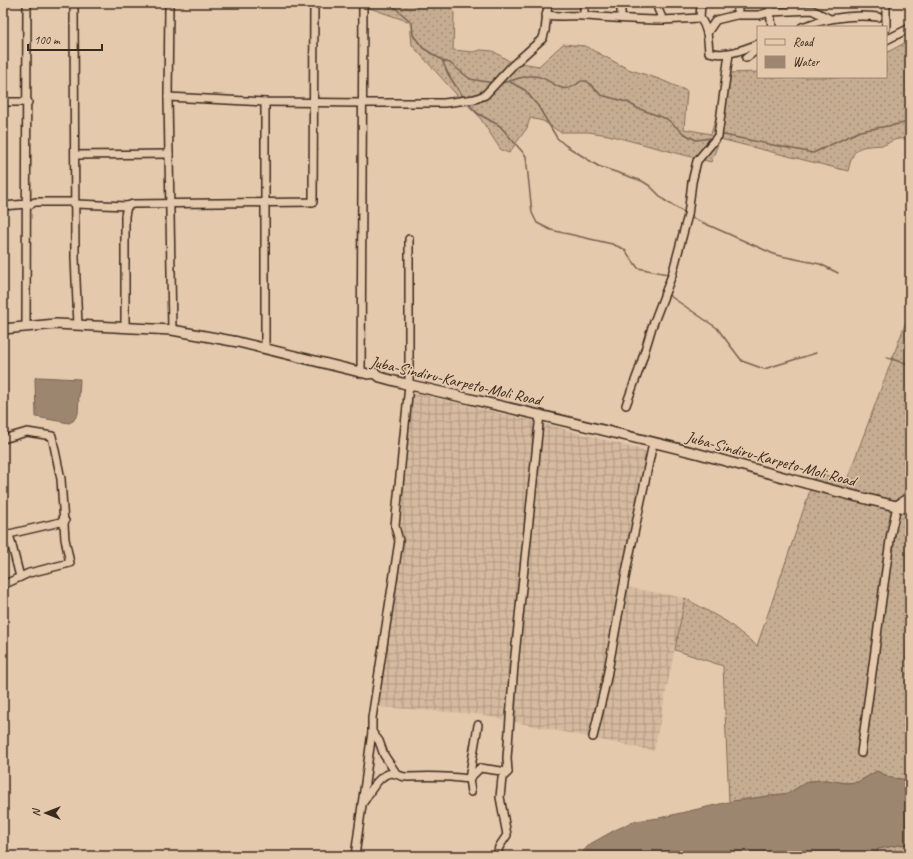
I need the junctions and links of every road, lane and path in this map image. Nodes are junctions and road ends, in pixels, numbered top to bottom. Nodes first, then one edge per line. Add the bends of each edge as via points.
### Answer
1 (27, 3) edge
2 (74, 3) edge
3 (314, 3) edge
4 (363, 3) edge
5 (548, 3) edge
6 (584, 3) edge
7 (621, 3) edge
8 (661, 3) edge
9 (701, 3) edge
10 (737, 3) edge
11 (771, 3) edge
12 (886, 3) edge
13 (169, 4) edge
14 (770, 12) junction
15 (546, 15) junction
16 (736, 15) junction
17 (584, 16) junction
18 (878, 17) dead end
19 (621, 18) junction
20 (700, 18) junction
21 (828, 18) junction
22 (663, 20) junction
23 (772, 26) edge
24 (805, 26) edge
25 (886, 26) edge
26 (909, 30) edge
27 (707, 33) junction
28 (887, 40) edge
29 (757, 44) edge
30 (757, 50) edge
31 (729, 54) junction
32 (746, 58) dead end
33 (168, 97) junction
34 (3, 102) edge
35 (28, 102) junction
36 (265, 102) junction
37 (314, 103) junction
38 (363, 103) junction
39 (169, 154) junction
40 (74, 155) junction
41 (266, 202) junction
42 (74, 203) junction
43 (26, 205) junction
44 (170, 205) junction
45 (3, 206) edge
46 (127, 206) junction
47 (409, 239) dead end
48 (78, 325) junction
49 (26, 326) junction
50 (125, 326) junction
51 (3, 329) edge
52 (172, 330) junction
53 (265, 349) junction
54 (361, 373) junction
55 (409, 385) junction
56 (626, 405) dead end
57 (540, 414) junction
58 (3, 439) edge
59 (653, 443) junction
60 (910, 496) edge
61 (897, 506) junction
62 (910, 509) edge
63 (65, 522) junction
64 (6, 535) edge
65 (20, 577) junction
66 (3, 585) edge
67 (478, 726) dead end
68 (372, 732) junction
69 (593, 737) dead end
70 (861, 753) dead end
71 (508, 772) junction
72 (396, 773) junction
73 (470, 779) junction
74 (471, 792) dead end
75 (362, 804) junction
76 (356, 856) edge
77 (497, 856) edge

1 - 35 street
2 - 40 street
3 - 37 street
4 - 38 street
5 - 15 street
6 - 17 street
7 - 19 street
8 - 22 street via 658,9
9 - 20 street
10 - 16 street
11 - 14 street
12 - 25 street
13 - 33 street
14 - 16 street
14 - 21 street via 812,10
14 - 23 street
15 - 17 street
15 - 38 street via 546,31 543,38 513,65 486,95 475,99 444,102
16 - 27 street via 716,20
17 - 19 street
18 - 21 street
19 - 22 street
20 - 22 street
20 - 27 street
21 - 24 street
26 - 28 street
27 - 31 street via 709,52 718,55
29 - 31 street
30 - 32 street
31 - 56 street via 718,136 697,161 688,215 672,275
33 - 36 street
33 - 39 street
34 - 35 street
35 - 43 street
36 - 37 street
36 - 41 street
37 - 38 street
37 - 41 street via 313,202
38 - 54 street
39 - 40 street
39 - 44 street
40 - 42 street
41 - 44 street
41 - 53 street
42 - 43 street via 35,202
42 - 46 street
42 - 48 street
43 - 45 street
43 - 49 street
44 - 46 street
44 - 52 street
46 - 50 street
47 - 55 street
48 - 49 main road, Juba-Sindiru-Karpeto-Moli Road
48 - 50 main road, Juba-Sindiru-Karpeto-Moli Road
49 - 51 main road, Juba-Sindiru-Karpeto-Moli Road
50 - 52 main road, Juba-Sindiru-Karpeto-Moli Road
52 - 53 main road, Juba-Sindiru-Karpeto-Moli Road
53 - 54 main road, Juba-Sindiru-Karpeto-Moli Road
54 - 55 main road, Juba-Sindiru-Karpeto-Moli Road via 375,373 380,377
55 - 57 main road, Juba-Sindiru-Karpeto-Moli Road
55 - 68 street via 395,526 399,541
57 - 59 main road, Juba-Sindiru-Karpeto-Moli Road
57 - 71 street via 514,665
58 - 63 street via 27,432 52,436 61,479
59 - 61 main road, Juba-Sindiru-Karpeto-Moli Road
59 - 69 street
60 - 61 main road
61 - 62 main road, Juba-Sindiru-Karpeto-Moli Road
61 - 70 street via 890,533
63 - 64 street
63 - 65 street via 70,563
64 - 65 street
65 - 66 street
67 - 73 street
68 - 72 street
68 - 75 street
71 - 73 street via 480,768
71 - 77 street via 502,778 500,790 507,835 499,847
72 - 73 street via 406,777 431,775
72 - 75 street via 386,774 379,779
73 - 74 street
75 - 76 street

